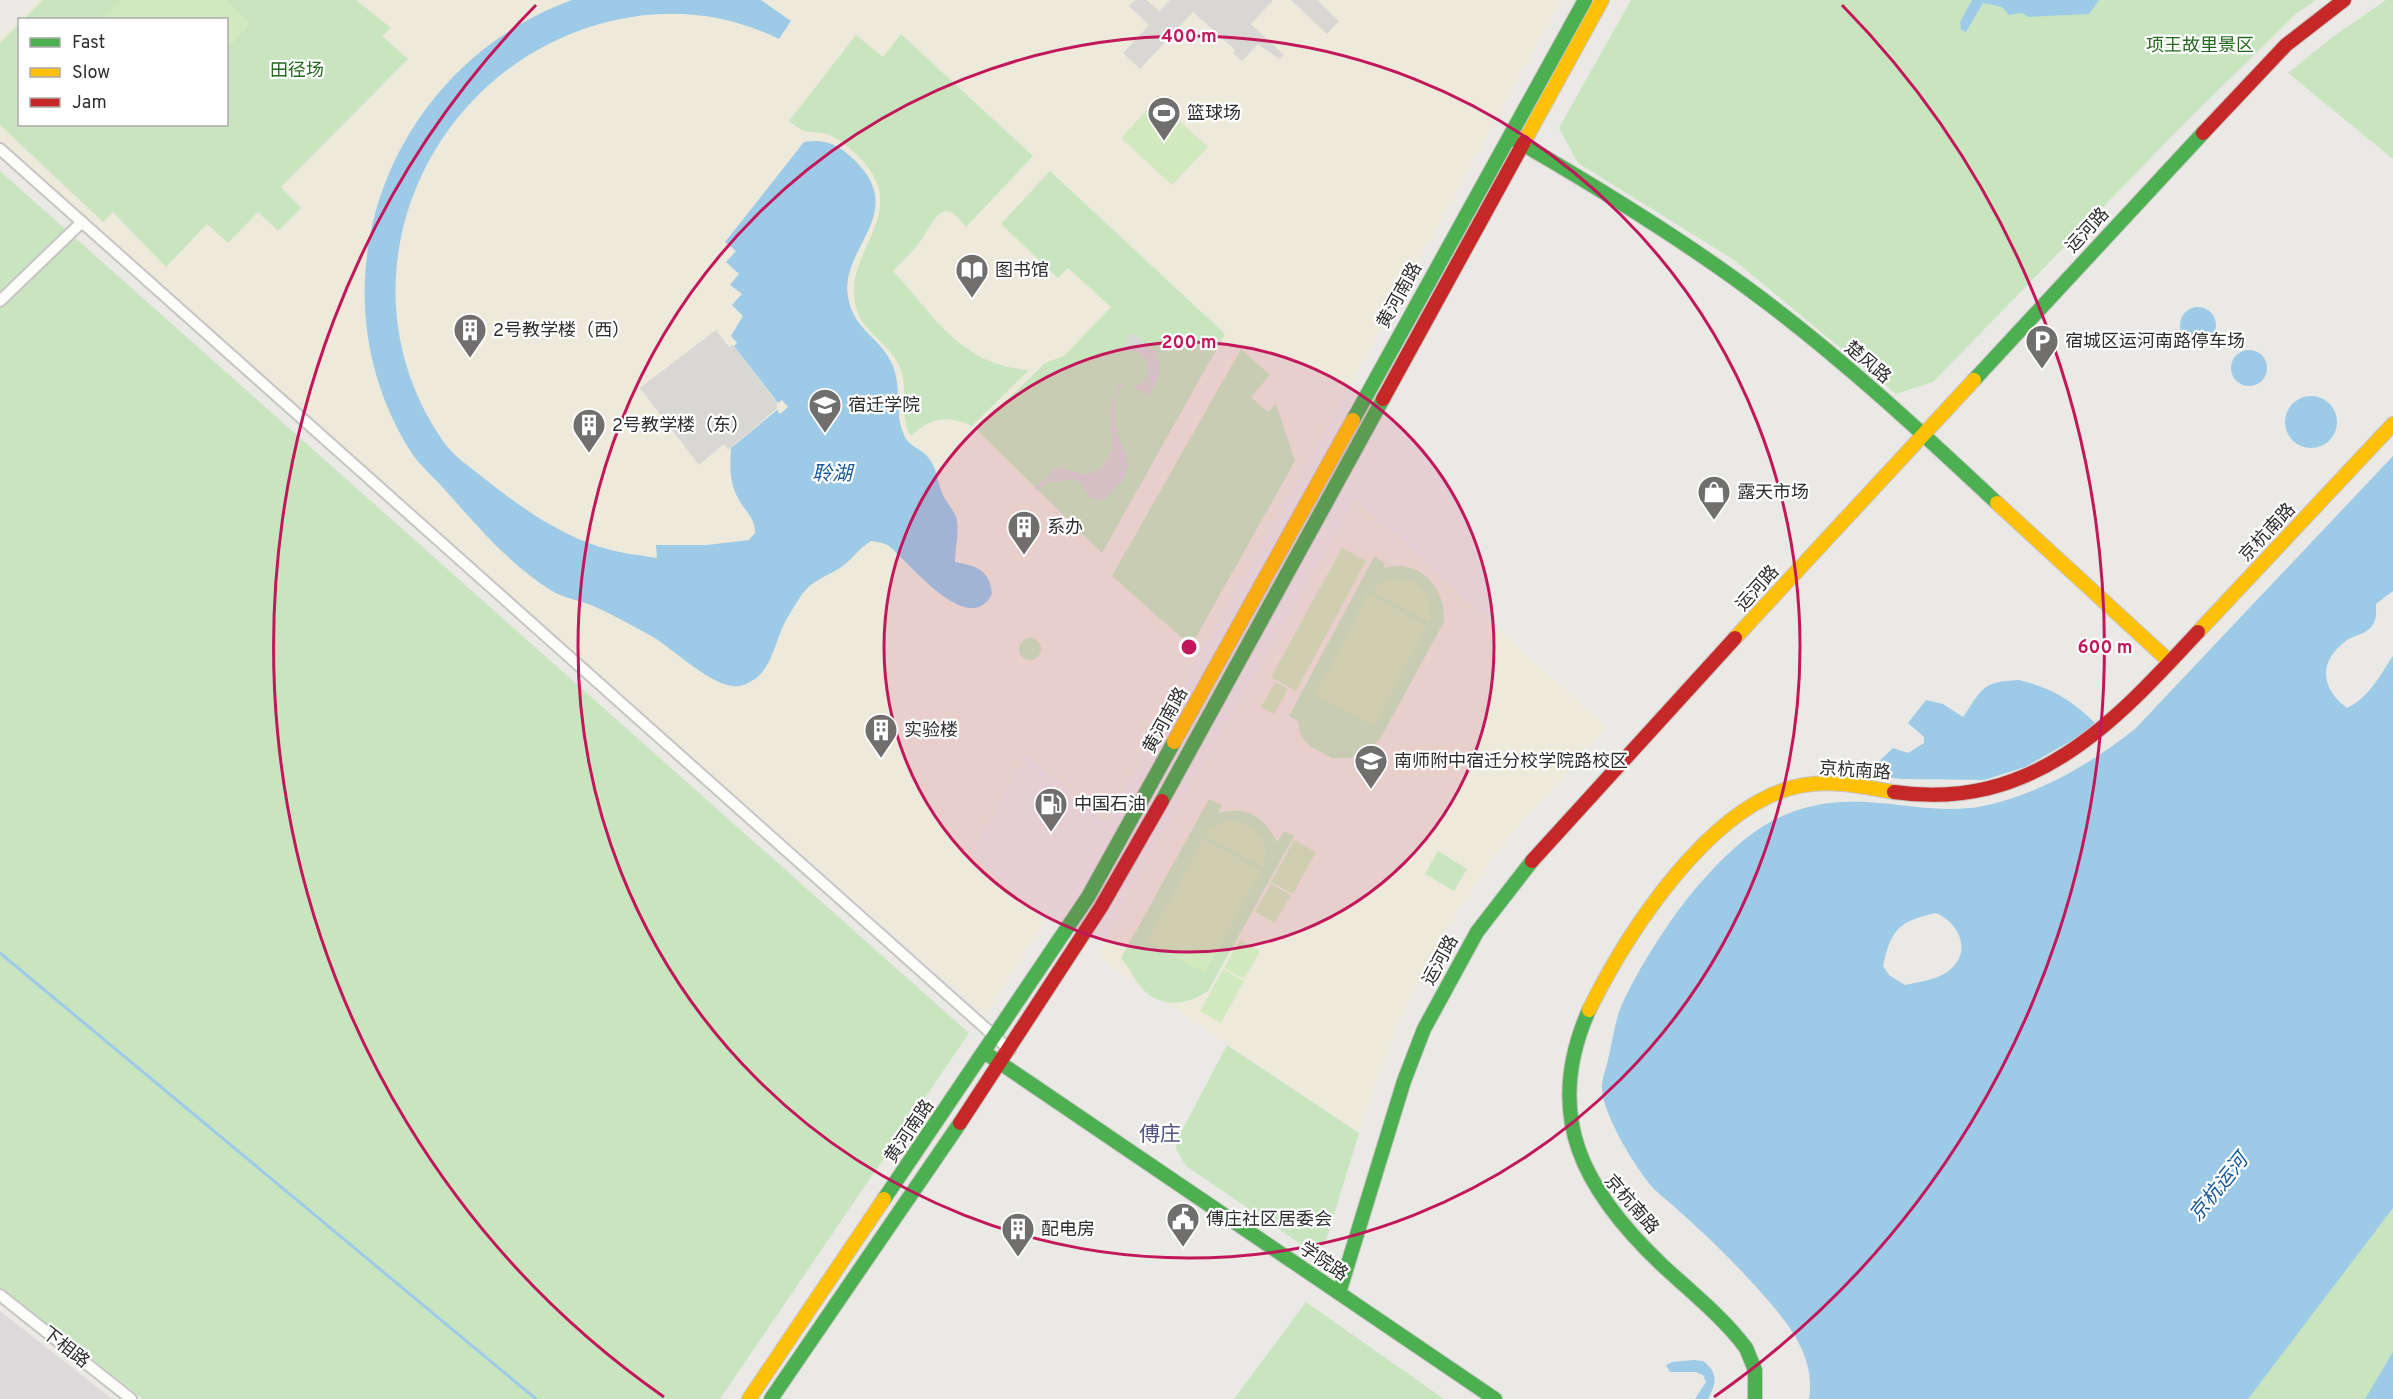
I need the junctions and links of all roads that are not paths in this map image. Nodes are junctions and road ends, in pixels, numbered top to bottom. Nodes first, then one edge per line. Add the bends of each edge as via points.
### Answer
1 (1585, 0) edge
2 (1602, 0) edge
3 (2344, 0) edge
4 (1509, 136) junction
5 (1522, 144) junction
6 (0, 149) edge
7 (82, 222) junction
8 (0, 301) edge
9 (2393, 424) edge
10 (1923, 433) junction
11 (2170, 662) junction
12 (995, 1037) junction
13 (1010, 1050) junction
14 (984, 1052) junction
15 (1000, 1063) junction
16 (1339, 1293) junction
17 (0, 1295) edge
18 (130, 1399) edge
19 (749, 1399) edge
20 (771, 1399) edge
21 (1496, 1399) edge
22 (1755, 1399) edge

1 - 4 street, 黄河南路
2 - 5 street, 黄河南路
3 - 10 street, 运河路 via 2278,53
4 - 5 street, 楚风路
4 - 12 street, 黄河南路 via 1088,897
5 - 10 street, 楚风路 via 1716,266 1776,310
5 - 13 street, 黄河南路 via 1218,702 1101,907
6 - 7 street
7 - 8 street
7 - 12 street
9 - 11 street, 京杭南路
10 - 11 street, 楚风路
10 - 16 street, 运河路 via 1531,860 1477,932 1424,1029 1404,1081
11 - 22 street, 京杭南路 via 2099,732 2060,759 2007,784 1978,793 1915,794 1833,782 1799,785 1767,798 1738,813 1720,829 1631,934 1588,1012 1575,1050 1569,1095 1572,1142 1590,1184 1616,1218 1750,1354 1756,1379
12 - 13 street
12 - 14 street, 黄河南路
13 - 15 street, 黄河南路
14 - 15 street, 学院路
14 - 19 street, 黄河南路
15 - 16 street, 学院路
15 - 20 street, 黄河南路
16 - 21 street, 学院路
17 - 18 street, 下相路

